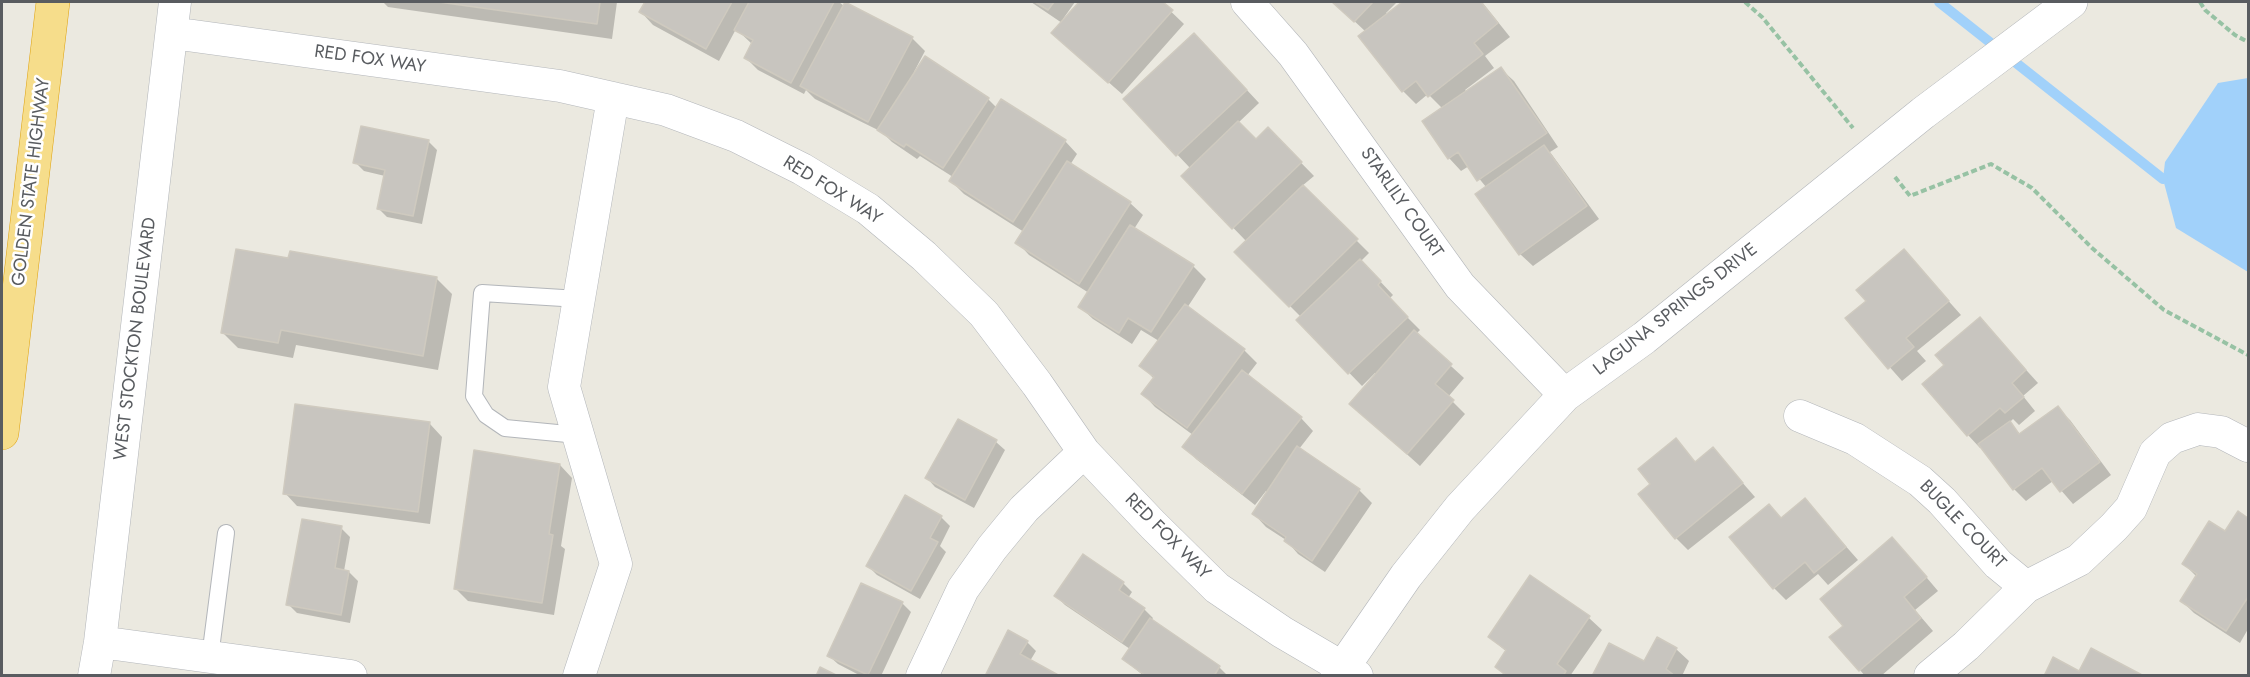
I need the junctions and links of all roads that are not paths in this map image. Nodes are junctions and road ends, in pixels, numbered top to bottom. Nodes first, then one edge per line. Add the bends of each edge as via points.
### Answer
1 (53, 2) edge
2 (175, 2) edge
3 (1247, 2) edge
4 (2071, 2) edge
5 (172, 33) junction
6 (613, 98) junction
7 (579, 299) junction
8 (1565, 395) junction
9 (1800, 416) dead end
10 (2, 434) edge
11 (578, 435) junction
12 (2248, 446) edge
13 (1084, 452) junction
14 (226, 533) dead end
15 (2026, 587) junction
16 (100, 642) junction
17 (210, 657) junction
18 (1346, 673) edge
19 (94, 675) edge
20 (351, 675) edge
21 (579, 675) edge
22 (922, 675) edge
23 (1930, 675) edge

1 - 10 highway, GOLDEN STATE HIGHWAY
2 - 5 street, WEST STOCKTON BOULEVARD
3 - 8 street, STARLILY COURT via 1293,54 1460,286
4 - 8 street, LAGUNA SPRINGS DRIVE via 1923,112 1653,331
5 - 6 street, RED FOX WAY via 560,86
5 - 16 street, WEST STOCKTON BOULEVARD
6 - 7 street
6 - 13 street, RED FOX WAY via 666,110 736,136 802,169 868,209 984,314
7 - 11 street via 564,387
7 - 11 lane via 482,293 474,396 486,415 506,428
8 - 18 street, LAGUNA SPRINGS DRIVE via 1406,576
9 - 15 street, BUGLE COURT via 1855,439 1920,481 1998,564
11 - 21 street via 616,564
12 - 15 street via 2221,432 2198,429 2172,438 2155,453 2131,508 2114,527 2079,560
13 - 18 street, RED FOX WAY via 1217,588
13 - 22 street via 1024,509 992,548 963,589
14 - 17 lane
15 - 23 street
16 - 17 street
16 - 19 street, WEST STOCKTON BOULEVARD
17 - 20 street

